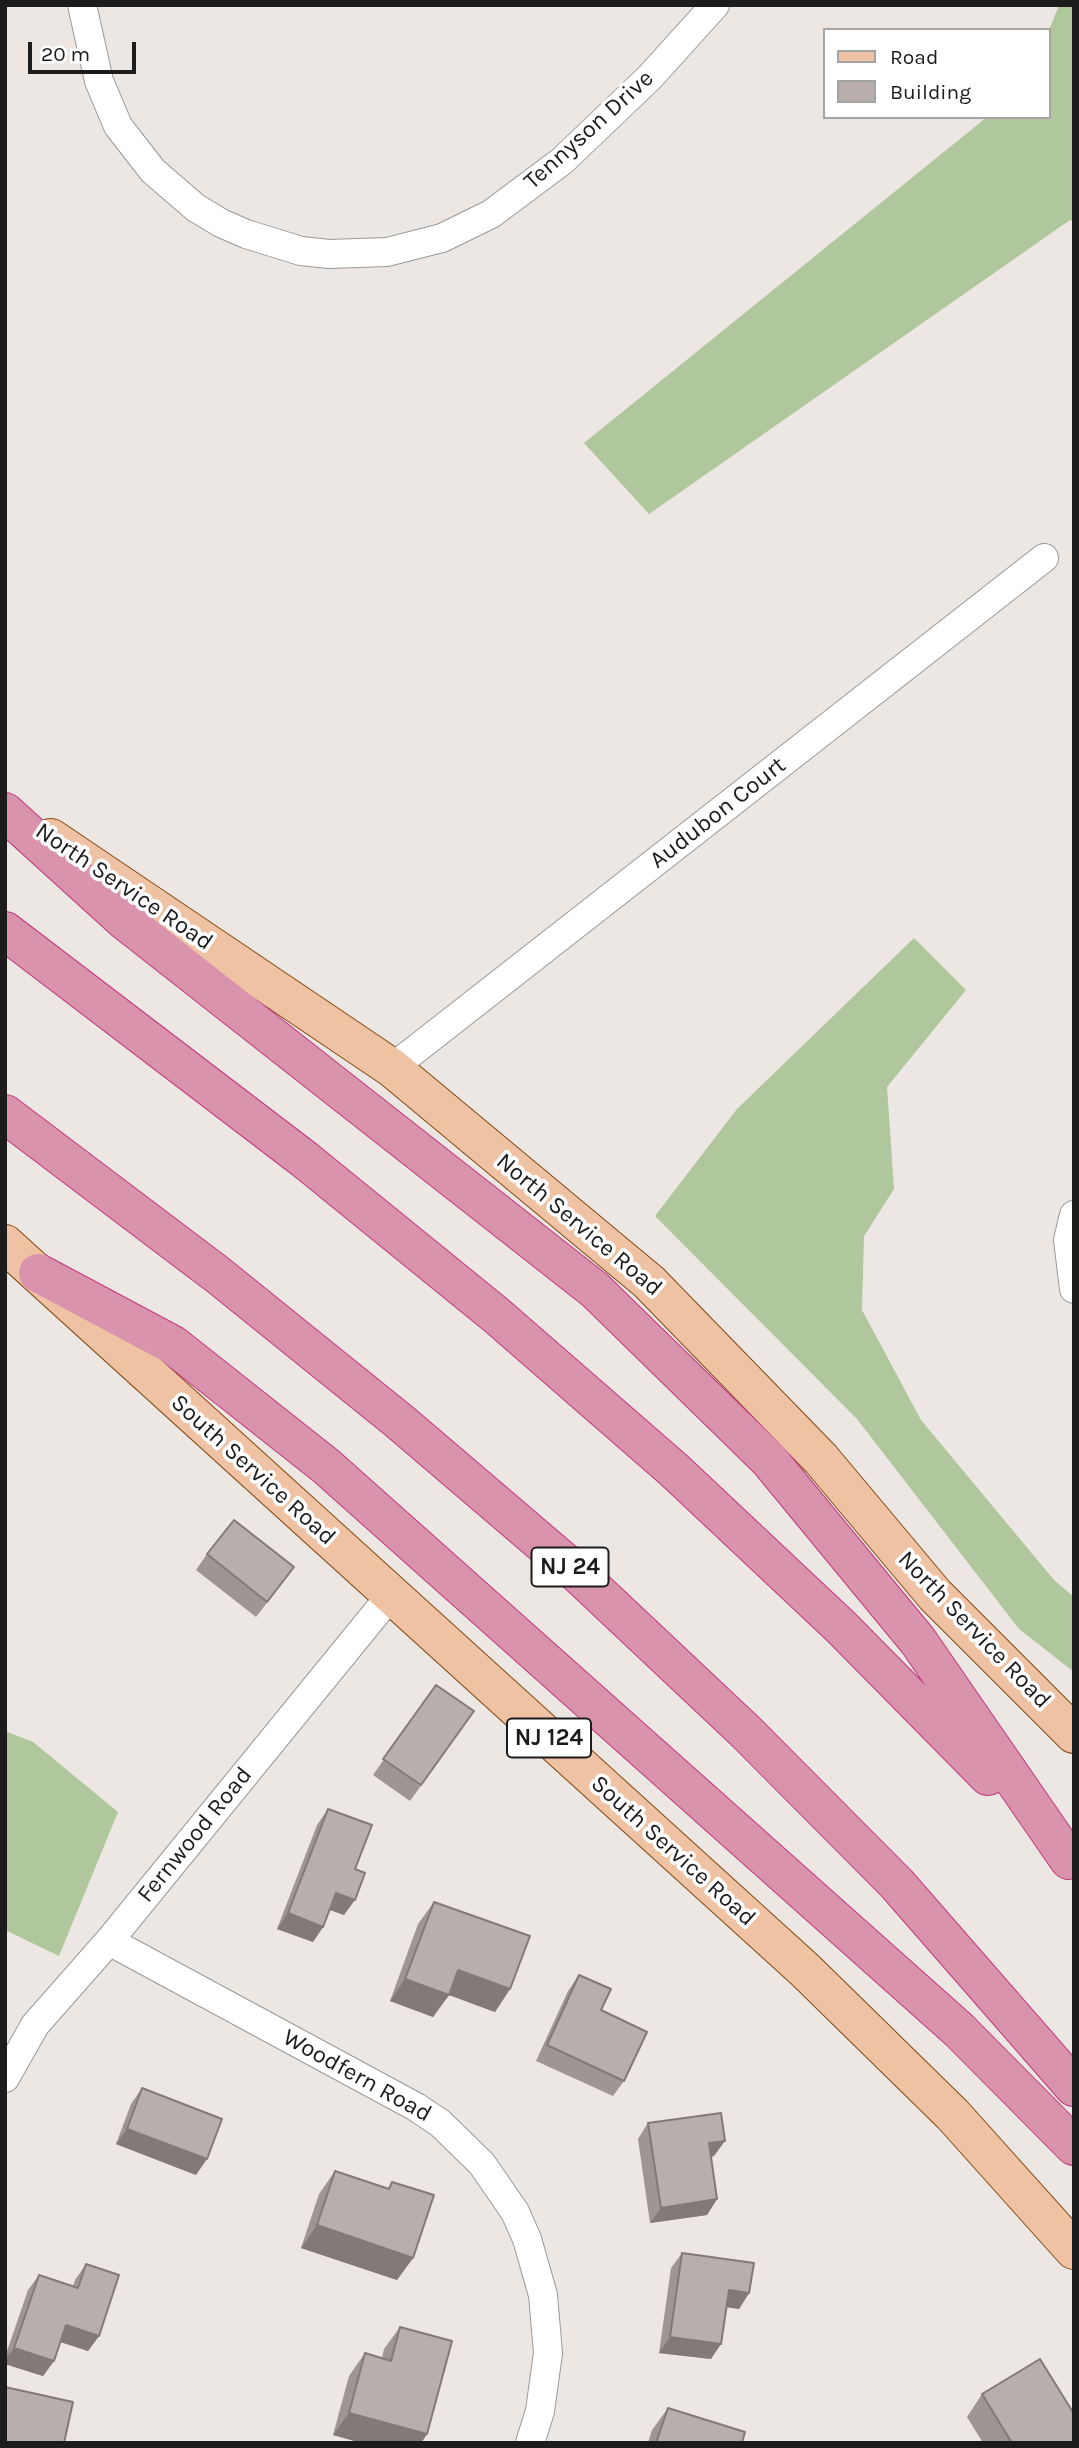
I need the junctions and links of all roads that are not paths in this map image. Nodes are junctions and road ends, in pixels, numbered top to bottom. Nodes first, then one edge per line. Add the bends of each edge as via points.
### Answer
1 (82, 5) edge
2 (715, 5) edge
3 (1044, 558) dead end
4 (5, 809) edge
5 (5, 931) edge
6 (392, 1068) junction
7 (5, 1114) edge
8 (1074, 1215) edge
9 (5, 1244) edge
10 (38, 1273) junction
11 (1074, 1289) edge
12 (391, 1595) junction
13 (1074, 1734) edge
14 (1071, 1863) edge
15 (109, 1941) junction
16 (5, 2078) edge
17 (1074, 2087) edge
18 (1074, 2146) edge
19 (1074, 2250) edge
20 (530, 2443) edge

1 - 2 street, Tennyson Drive via 99,81 118,126 153,171 221,223 302,251 330,254 387,252 442,238 491,214 562,161 650,77
3 - 6 street, Audubon Court
4 - 6 main road, North Service Road
4 - 14 highway via 124,920 595,1290 769,1460 918,1641
5 - 14 highway via 304,1159 496,1315 674,1470 892,1676
6 - 13 main road, North Service Road via 649,1282 821,1459 935,1595
7 - 17 highway, NJ 24 via 218,1275 577,1573 747,1733 897,1884
8 - 11 street via 1068,1240
9 - 10 main road, South Service Road / NJ 124
10 - 12 main road, South Service Road / NJ 124
10 - 18 highway via 173,1345 326,1466 959,2030
12 - 15 street, Fernwood Road
12 - 19 main road, South Service Road / NJ 124 via 805,1970 953,2115
15 - 16 street, Fernwood Road via 35,2025
15 - 20 street, Woodfern Road via 416,2107 440,2123 482,2164 519,2221 544,2295 548,2353 540,2411

